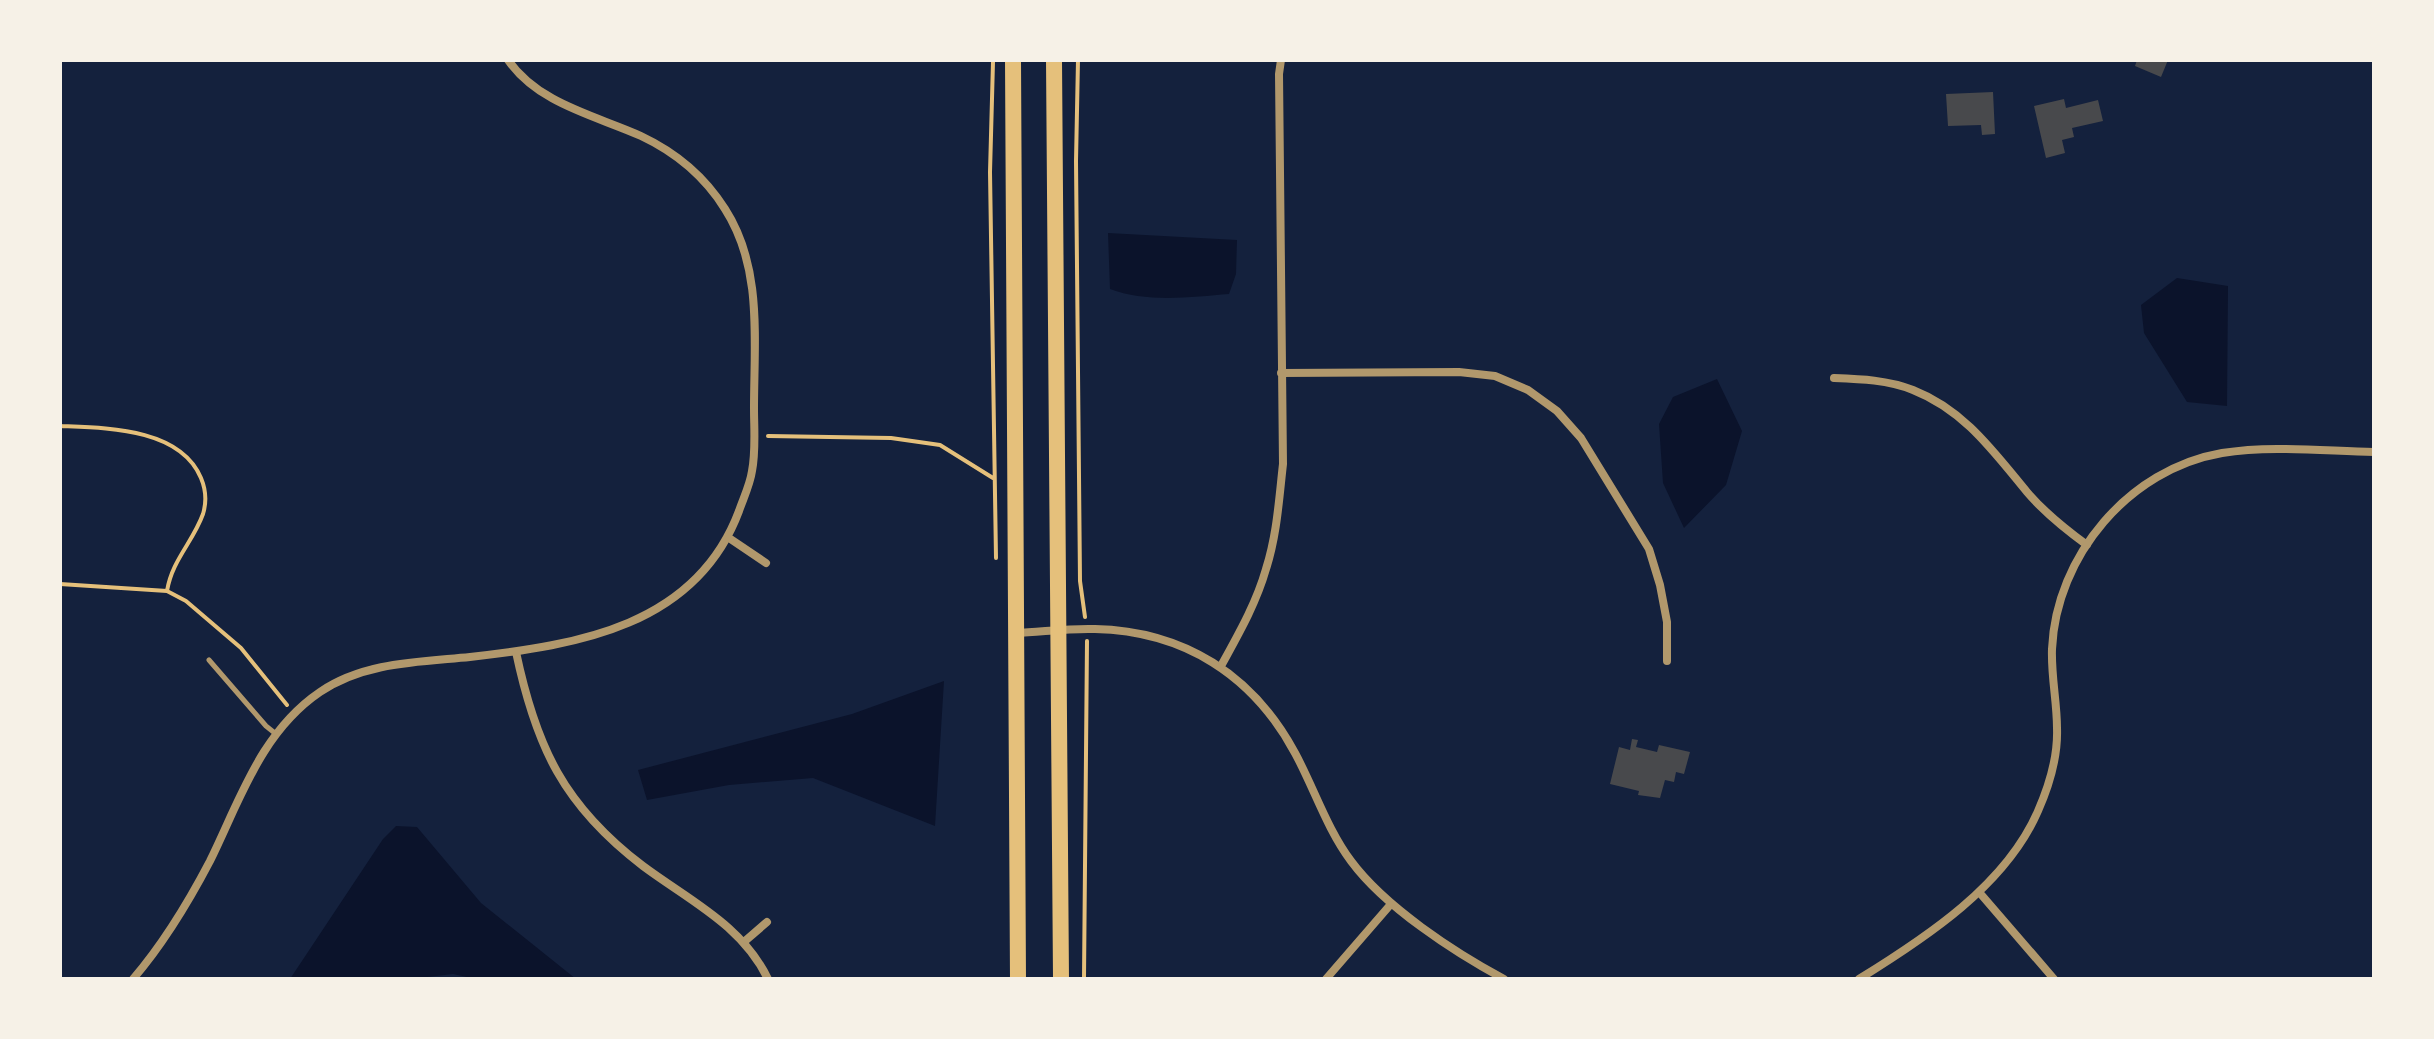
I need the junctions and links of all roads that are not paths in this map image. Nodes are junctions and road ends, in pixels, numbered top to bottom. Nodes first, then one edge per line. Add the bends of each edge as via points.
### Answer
1 (508, 60) edge
2 (1013, 60) edge
3 (1054, 60) edge
4 (1281, 60) edge
5 (1281, 373) junction
6 (1834, 378) dead end
7 (2374, 452) edge
8 (729, 538) junction
9 (2087, 545) junction
10 (766, 563) dead end
11 (1058, 632) junction
12 (1015, 633) junction
13 (516, 652) junction
14 (209, 660) dead end
15 (1667, 661) dead end
16 (1221, 666) junction
17 (276, 734) junction
18 (1979, 892) junction
19 (1391, 904) junction
20 (767, 922) dead end
21 (745, 941) junction
22 (133, 979) edge
23 (768, 979) edge
24 (1018, 979) edge
25 (1061, 979) edge
26 (1326, 979) edge
27 (1504, 979) edge
28 (1859, 979) edge
29 (2054, 979) edge

1 - 8 street via 539,90 571,109 673,154 701,177 741,235 754,304 754,436 752,473
2 - 12 main road
3 - 11 main road
4 - 5 street
5 - 15 street via 1495,376 1528,390 1557,411 1581,438 1649,549 1667,622
5 - 16 street via 1283,464 1277,516 1266,569
6 - 9 street via 1874,380 1913,390 1947,408 1979,433 2056,522
7 - 9 street via 2220,453 2147,483 2116,507
8 - 10 street
8 - 13 street via 675,600 597,635
9 - 18 street via 2070,572 2057,611 2052,771 2021,846
11 - 12 street
11 - 16 street via 1138,633 1178,644
11 - 25 main road
12 - 24 main road
13 - 17 street via 389,665 355,674 322,691
13 - 21 street via 536,728 554,770 578,805 609,838
14 - 17 lane
16 - 19 street via 1275,719 1351,861
17 - 22 street via 252,771 183,911
18 - 28 street
18 - 29 street
19 - 26 street
19 - 27 street
20 - 21 street
21 - 23 street

